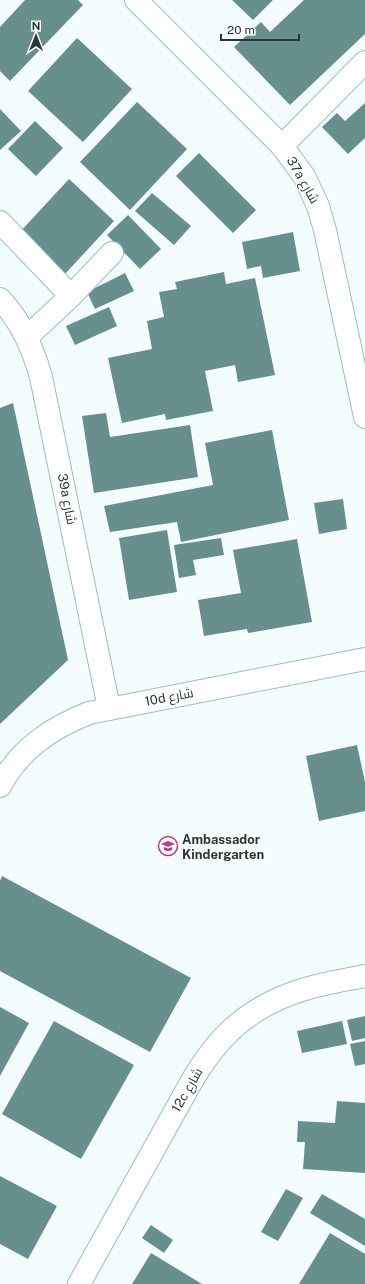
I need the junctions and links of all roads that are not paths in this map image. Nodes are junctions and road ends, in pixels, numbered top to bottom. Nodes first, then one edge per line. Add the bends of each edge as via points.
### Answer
1 (136, 0) edge
2 (365, 62) edge
3 (282, 146) junction
4 (0, 222) edge
5 (112, 253) dead end
6 (71, 296) junction
7 (0, 299) edge
8 (27, 337) junction
9 (365, 417) edge
10 (365, 659) edge
11 (109, 708) junction
12 (0, 786) edge
13 (365, 976) edge
14 (79, 1284) edge

1 - 3 street, 37a شارع
2 - 3 street
3 - 9 street, 37a شارع via 304,176 318,206 331,255
4 - 6 street
5 - 6 street
6 - 8 street
7 - 8 street, 39a شارع
8 - 11 street, 39a شارع via 36,356 47,397
10 - 11 street, 10d شارع
11 - 12 street, 10d شارع via 68,721 48,732 16,762
13 - 14 street, 12c شارع via 306,988 282,997 258,1009 237,1024 218,1043 202,1063

